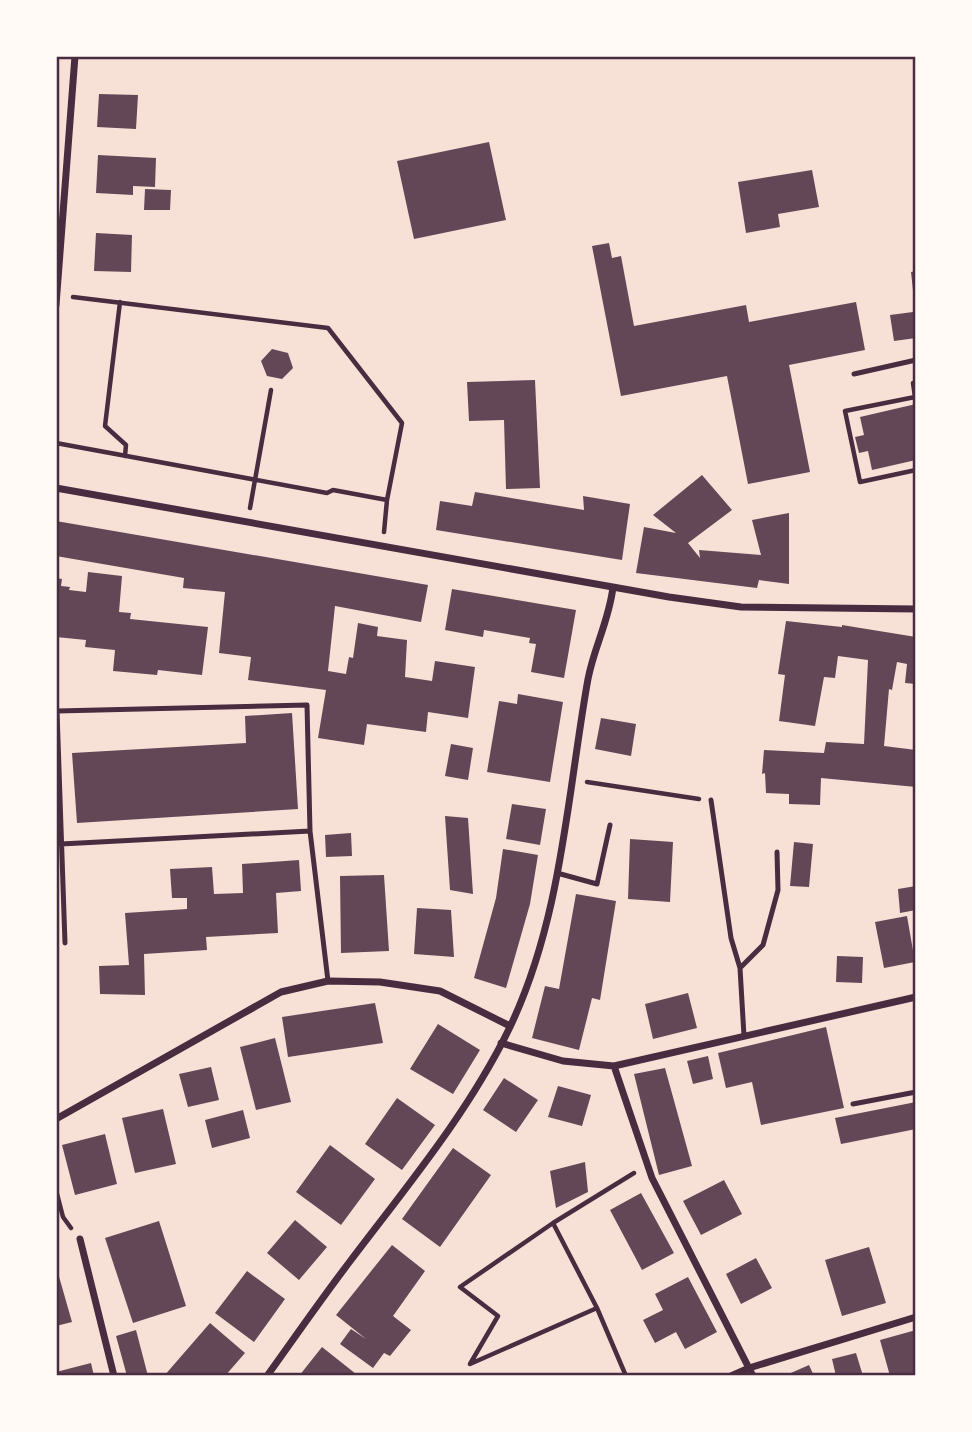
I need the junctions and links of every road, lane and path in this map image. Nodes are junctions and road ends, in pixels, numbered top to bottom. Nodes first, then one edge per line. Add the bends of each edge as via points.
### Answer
1 (75, 56) edge
2 (58, 295) junction
3 (120, 302) junction
4 (56, 305) edge
5 (916, 360) edge
6 (854, 373) dead end
7 (916, 383) edge
8 (271, 390) dead end
9 (56, 443) edge
10 (125, 456) junction
11 (916, 470) edge
12 (256, 479) junction
13 (56, 488) edge
14 (387, 500) junction
15 (247, 523) junction
16 (382, 547) junction
17 (613, 587) junction
18 (916, 609) edge
19 (57, 710) edge
20 (604, 785) dead end
21 (710, 800) joint
22 (610, 825) dead end
23 (310, 831) junction
24 (61, 844) junction
25 (777, 852) dead end
26 (557, 873) junction
27 (65, 943) dead end
28 (740, 968) junction
29 (328, 981) junction
30 (916, 997) edge
31 (510, 1026) junction
32 (744, 1036) junction
33 (501, 1043) junction
34 (614, 1066) junction
35 (916, 1092) edge
36 (853, 1104) dead end
37 (56, 1119) edge
38 (647, 1165) junction
39 (56, 1190) edge
40 (553, 1223) junction
41 (80, 1239) joint
42 (597, 1308) junction
43 (916, 1317) edge
44 (749, 1368) junction
45 (114, 1376) edge
46 (267, 1376) edge
47 (626, 1376) edge
48 (732, 1376) edge
49 (753, 1376) edge

1 - 2 street
2 - 3 path
2 - 4 street
3 - 10 path via 105,426 126,445
3 - 14 path via 328,328 402,423
5 - 6 lane
7 - 11 path via 915,397 845,411 860,482
8 - 12 path
9 - 10 path
10 - 12 path
12 - 14 path
12 - 15 path
13 - 15 street
14 - 16 path
15 - 16 street
16 - 17 street
17 - 18 street via 741,607
17 - 26 street via 608,619 589,676
19 - 23 lane via 307,705
19 - 24 lane
20 - 21 path
21 - 28 lane
22 - 26 lane via 597,884
23 - 24 lane
23 - 29 lane
24 - 27 lane
25 - 28 lane via 778,890 762,944
26 - 31 street via 538,956
28 - 32 lane
29 - 31 street via 380,982 440,991
29 - 37 street via 281,992
30 - 32 street
31 - 33 street
32 - 34 street
33 - 34 street via 563,1061
33 - 46 street via 414,1180
34 - 38 street
35 - 36 lane
38 - 40 path
38 - 44 street
39 - 41 path via 62,1217
40 - 42 path
40 - 42 path via 460,1287 498,1316 470,1364
41 - 45 street
42 - 47 path
43 - 44 street
44 - 48 street
44 - 49 street

